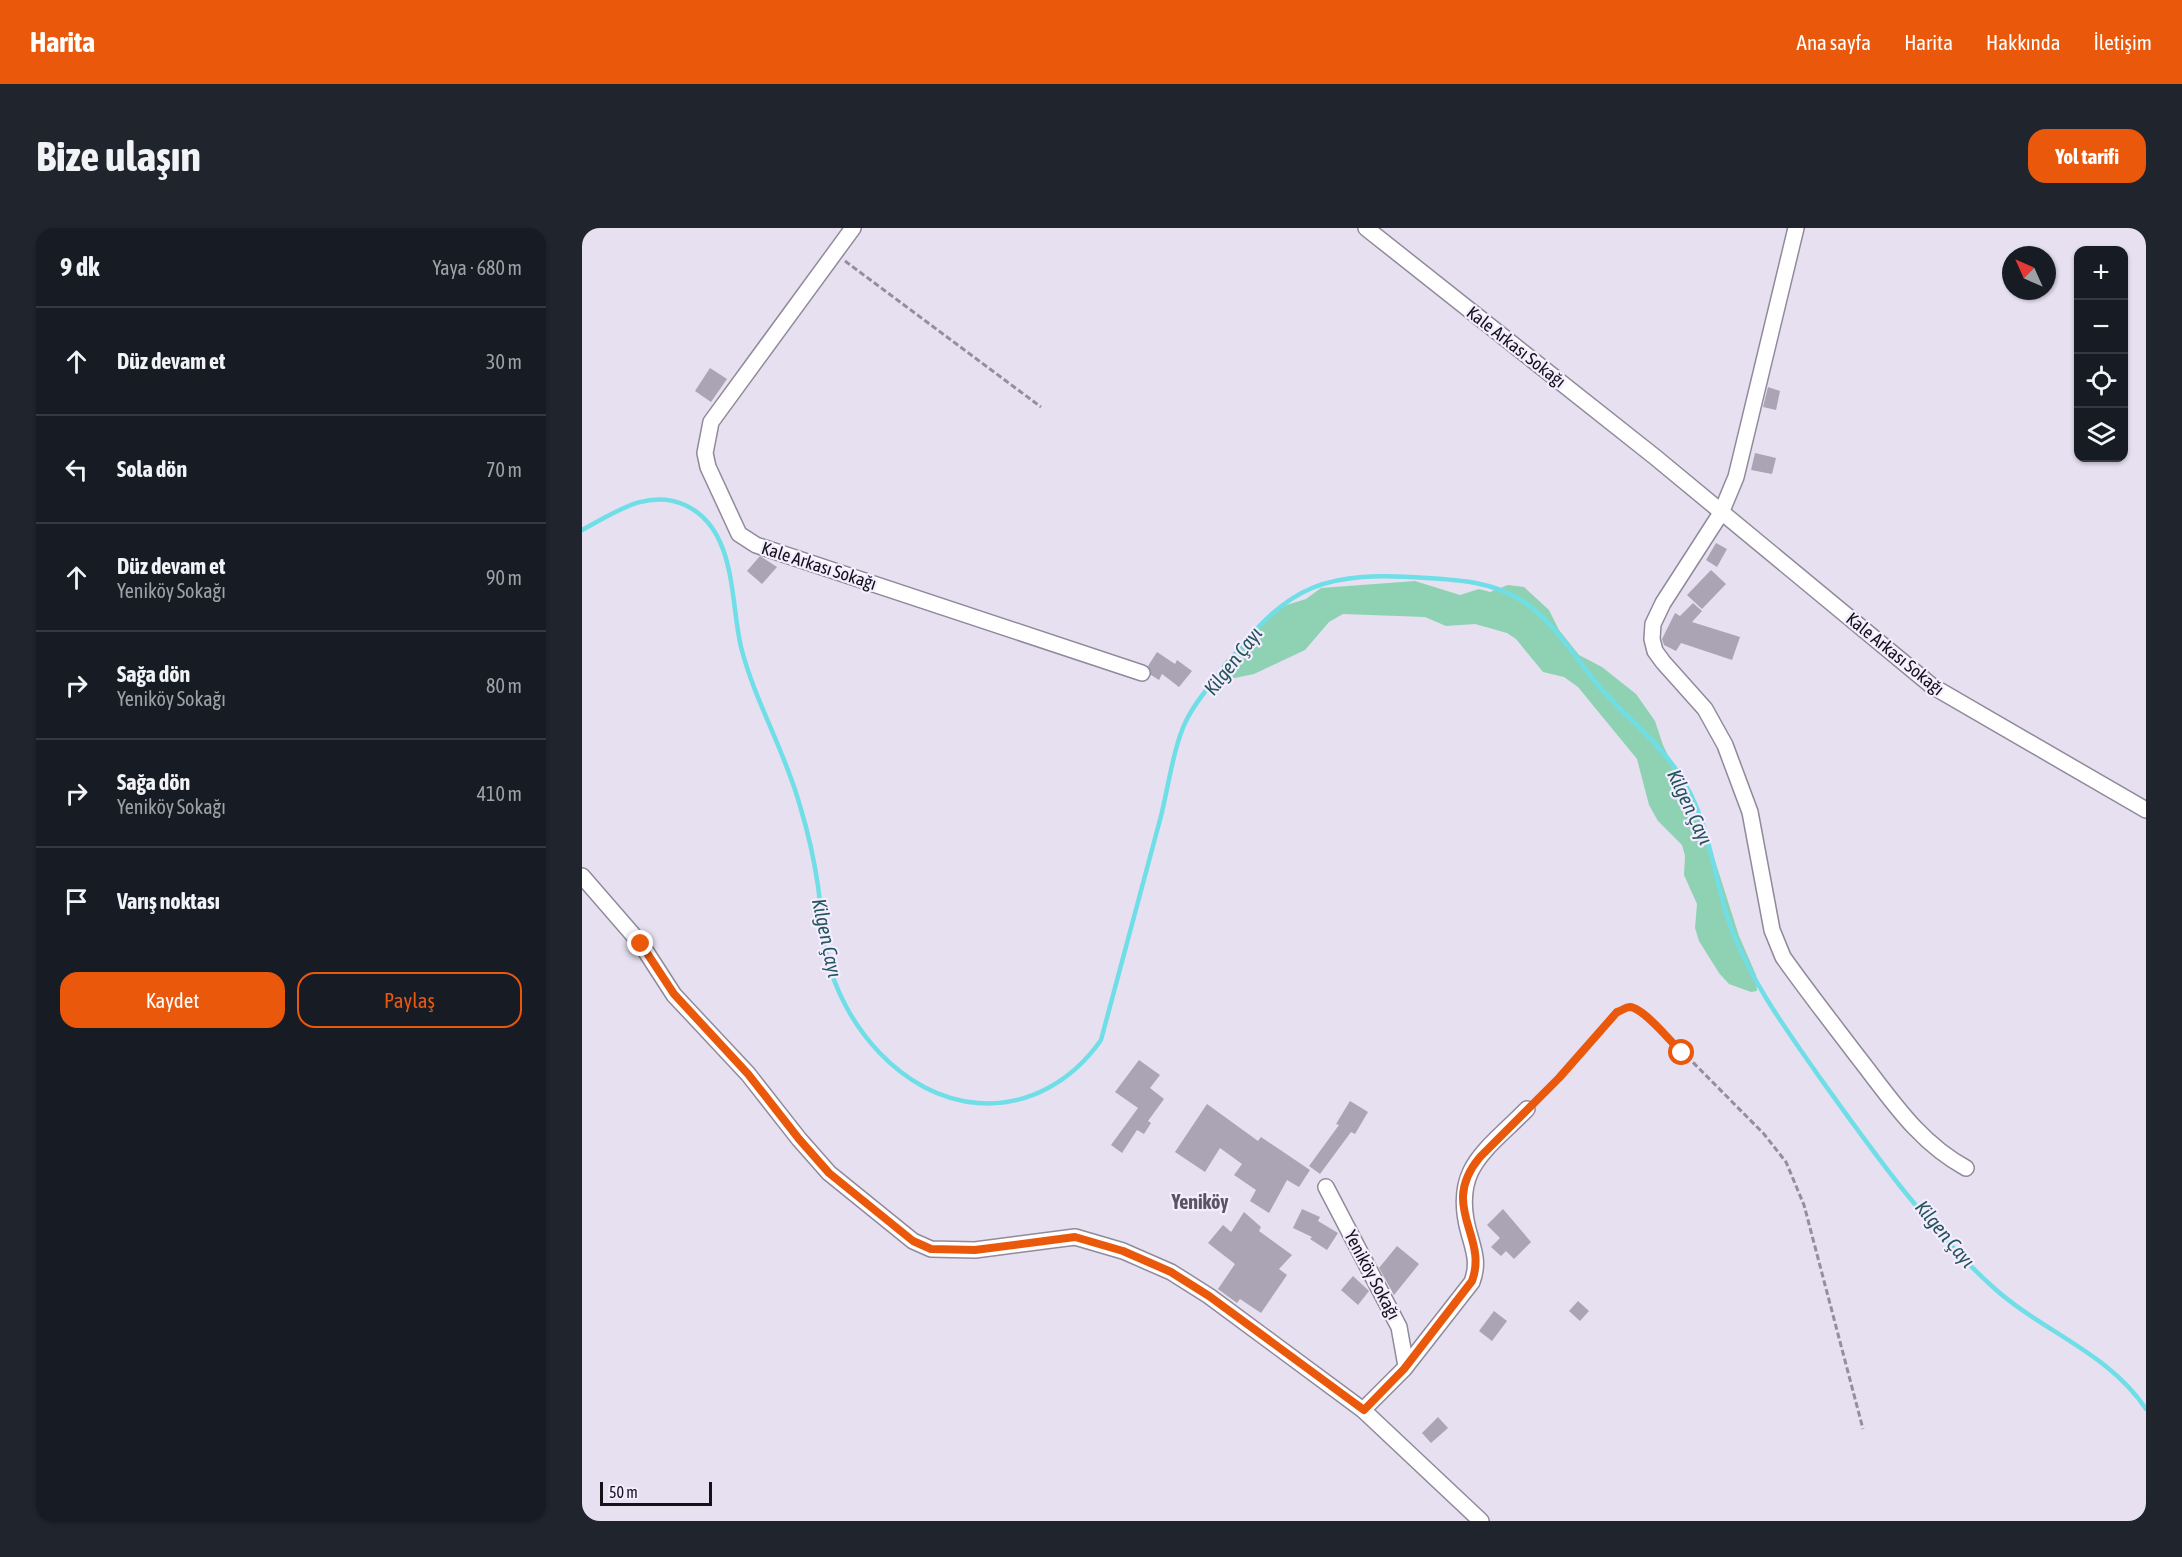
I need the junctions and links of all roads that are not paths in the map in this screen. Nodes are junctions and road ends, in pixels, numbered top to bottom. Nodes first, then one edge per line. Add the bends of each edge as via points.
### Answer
1 (854, 228) edge
2 (1366, 228) edge
3 (1796, 228) edge
4 (1721, 513) junction
5 (1142, 673) dead end
6 (2146, 810) edge
7 (582, 876) edge
8 (1527, 1109) road end
9 (1966, 1168) dead end
10 (1326, 1187) dead end
11 (1406, 1366) junction
12 (1364, 1410) junction
13 (1481, 1521) edge

1 - 5 street, Kale Arkası Sokağı via 711,422 705,453 708,467 739,534 756,545
2 - 4 street, Kale Arkası Sokağı
3 - 4 street via 1743,455
4 - 6 street, Kale Arkası Sokağı via 1932,686
4 - 9 street via 1653,624 1655,651 1705,709 1725,745 1750,812 1772,930 1784,957 1901,1113 1923,1138
7 - 12 street via 641,944 674,994 748,1074 829,1173 913,1241 931,1249 975,1250 1075,1237 1123,1251 1171,1272 1209,1296
8 - 11 street via 1480,1157 1465,1180 1463,1206 1476,1270 1465,1293
10 - 11 street, Yeniköy Sokağı via 1399,1327
11 - 12 street
12 - 13 street

